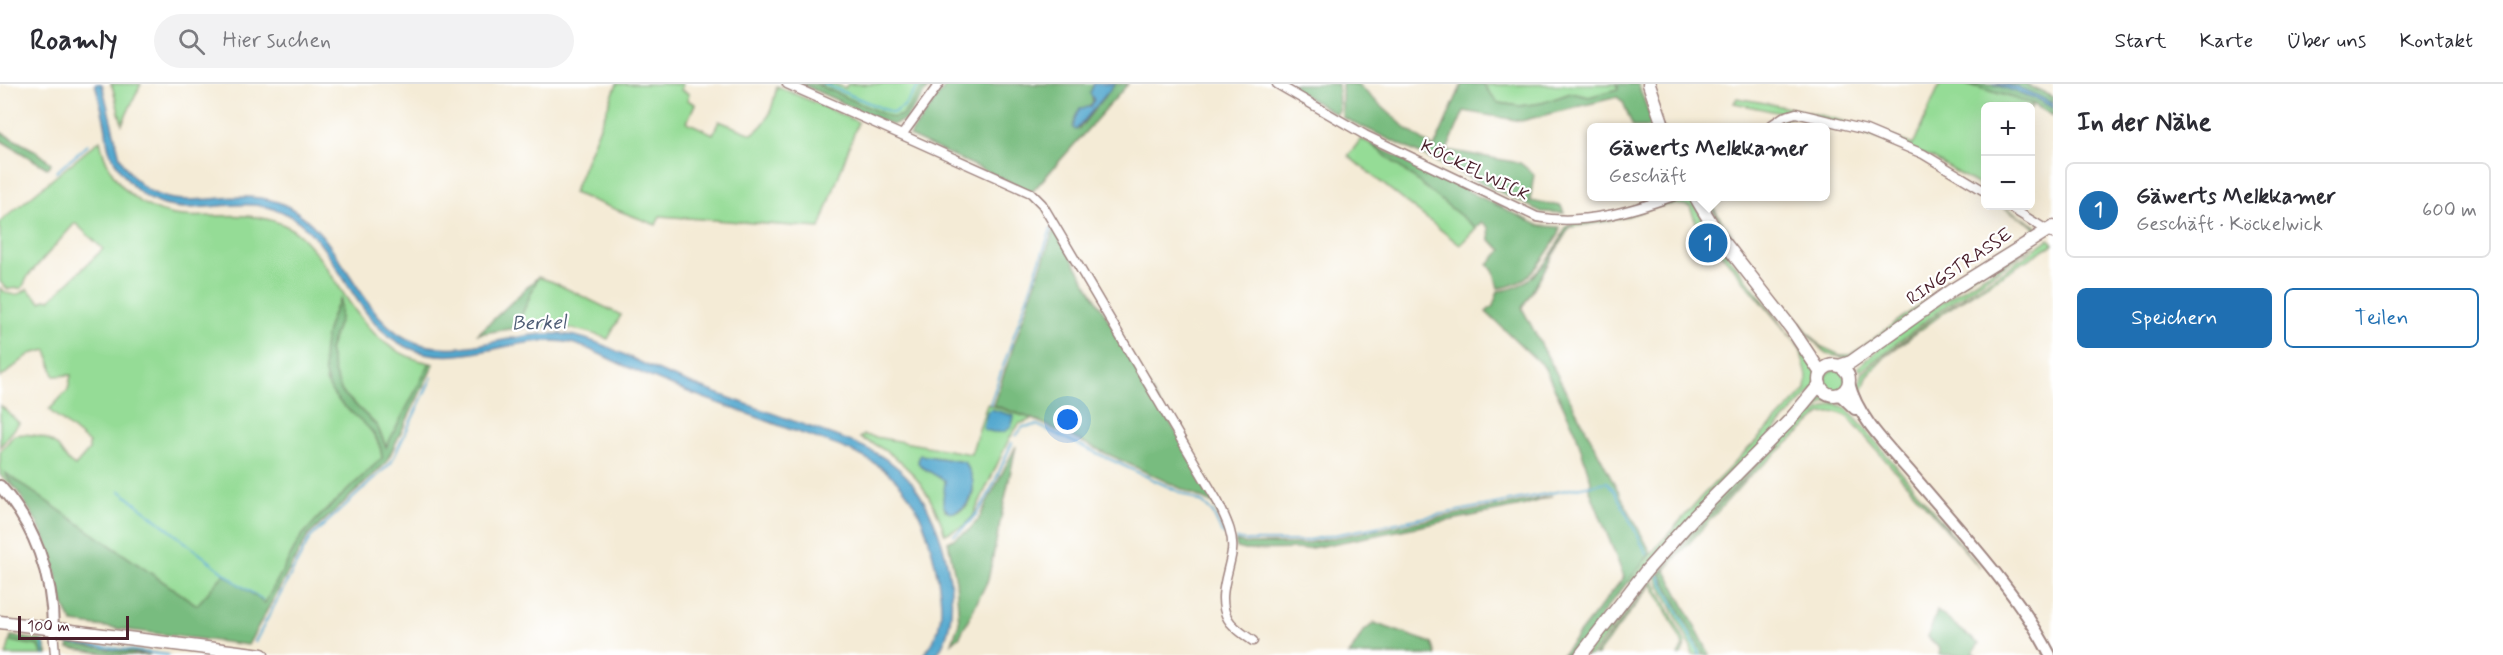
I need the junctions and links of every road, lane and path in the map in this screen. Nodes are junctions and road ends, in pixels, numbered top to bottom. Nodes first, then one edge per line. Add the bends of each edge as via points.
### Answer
1 (787, 84) edge
2 (939, 84) edge
3 (1276, 84) edge
4 (1648, 84) edge
5 (1662, 123) edge
6 (1774, 123) edge
7 (902, 135) junction
8 (1981, 189) edge
9 (1656, 201) edge
10 (1698, 201) edge
11 (2015, 210) edge
12 (2051, 231) edge
13 (1887, 338) junction
14 (1830, 379) junction
15 (1849, 381) junction
16 (1878, 433) junction
17 (0, 486) edge
18 (0, 622) edge
19 (53, 629) junction
20 (1253, 641) dead end
21 (55, 655) edge
22 (262, 655) edge
23 (1581, 655) edge
24 (2050, 655) edge

1 - 7 street
2 - 7 street
3 - 9 street, KÖCKELWICK via 1365,135 1537,217 1566,221 1597,217
4 - 5 main road
6 - 8 street via 1796,114 1866,130 1923,154
7 - 20 street via 1031,193 1042,204 1218,502 1231,530 1232,550 1223,605 1228,620
10 - 14 main road via 1726,244
11 - 12 street
12 - 13 main road, RINGSTRASSE via 1968,280
13 - 14 main road, RINGSTRASSE
13 - 15 main road, RINGSTRASSE via 1856,368
14 - 15 main road, RINGSTRASSE via 1845,390
14 - 15 main road via 1846,370
14 - 16 street
14 - 23 main road, RINGSTRASSE via 1694,517
15 - 16 street via 1852,398
16 - 24 street via 2010,594
17 - 19 street via 22,515 43,558
18 - 19 main road
19 - 21 street
19 - 22 main road

